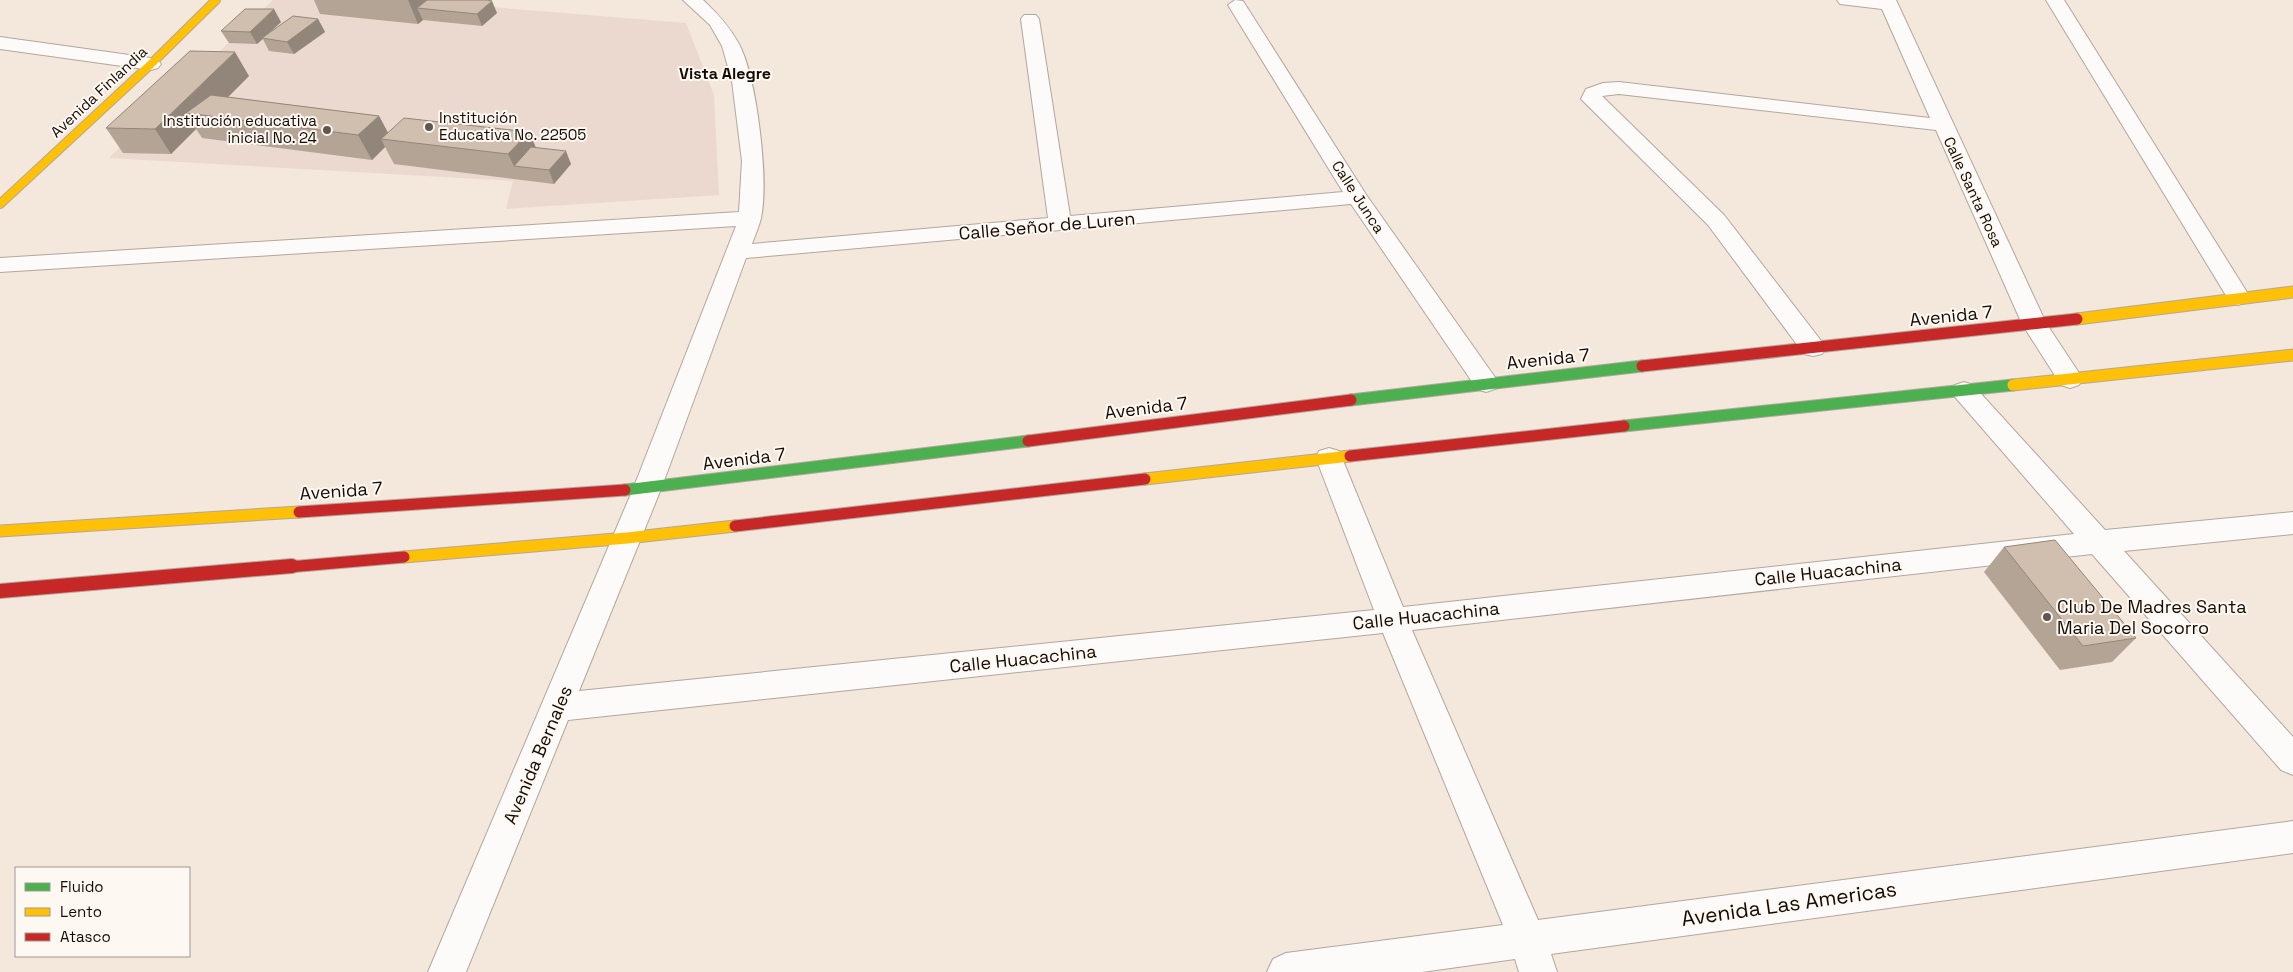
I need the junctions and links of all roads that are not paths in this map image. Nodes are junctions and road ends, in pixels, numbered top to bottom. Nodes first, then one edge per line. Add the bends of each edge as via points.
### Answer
1 (216, 0) edge
2 (692, 0) edge
3 (1846, 0) edge
4 (2055, 0) edge
5 (1887, 2) edge
6 (1237, 5) dead end
7 (1030, 19) dead end
8 (0, 43) edge
9 (151, 64) junction
10 (1942, 125) junction
11 (1357, 197) junction
12 (0, 204) edge
13 (750, 218) junction
14 (1060, 225) junction
15 (737, 252) junction
16 (0, 265) edge
17 (2293, 292) edge
18 (2238, 297) junction
19 (2034, 324) junction
20 (1813, 348) junction
21 (2293, 355) edge
22 (2070, 380) junction
23 (1486, 383) junction
24 (1964, 391) junction
25 (1329, 458) junction
26 (648, 489) junction
27 (2293, 523) edge
28 (0, 531) edge
29 (627, 538) junction
30 (2099, 542) junction
31 (0, 591) edge
32 (1393, 620) junction
33 (558, 707) junction
34 (2293, 760) edge
35 (2293, 837) edge
36 (1526, 938) junction
37 (447, 972) edge
38 (1286, 972) edge
39 (1538, 972) edge

1 - 9 street, Avenida Finlandia
2 - 13 street, Avenida Bernales via 717,22 731,46 742,81 753,161
3 - 5 street
4 - 18 street
5 - 10 street, Calle Santa Rosa
6 - 11 street, Calle Junca
7 - 14 street
8 - 9 street
9 - 12 street, Avenida Finlandia
10 - 19 street, Calle Santa Rosa
10 - 20 street via 1619,88 1603,88 1593,93 1591,99 1716,220
11 - 14 street, Calle Señor de Luren
11 - 23 street, Calle Junca
13 - 15 street, Avenida Bernales
13 - 16 street
14 - 15 street, Calle Señor de Luren
15 - 26 street, Avenida Bernales
17 - 18 street, Avenida 7
18 - 19 street, Avenida 7
19 - 20 street, Avenida 7
19 - 22 street, Calle Santa Rosa
20 - 23 street, Avenida 7
21 - 22 street
22 - 24 street
23 - 26 street, Avenida 7
24 - 25 street
24 - 30 street
25 - 29 street
25 - 32 street
26 - 28 street, Avenida 7
26 - 29 street, Avenida Bernales
27 - 30 street, Calle Huacachina
29 - 31 street
29 - 33 street, Avenida Bernales
30 - 32 street, Calle Huacachina
30 - 34 street
32 - 33 street, Calle Huacachina
32 - 36 street
33 - 37 street, Avenida Bernales
35 - 36 street, Avenida Las Americas
36 - 38 street, Avenida Las Americas
36 - 39 street

